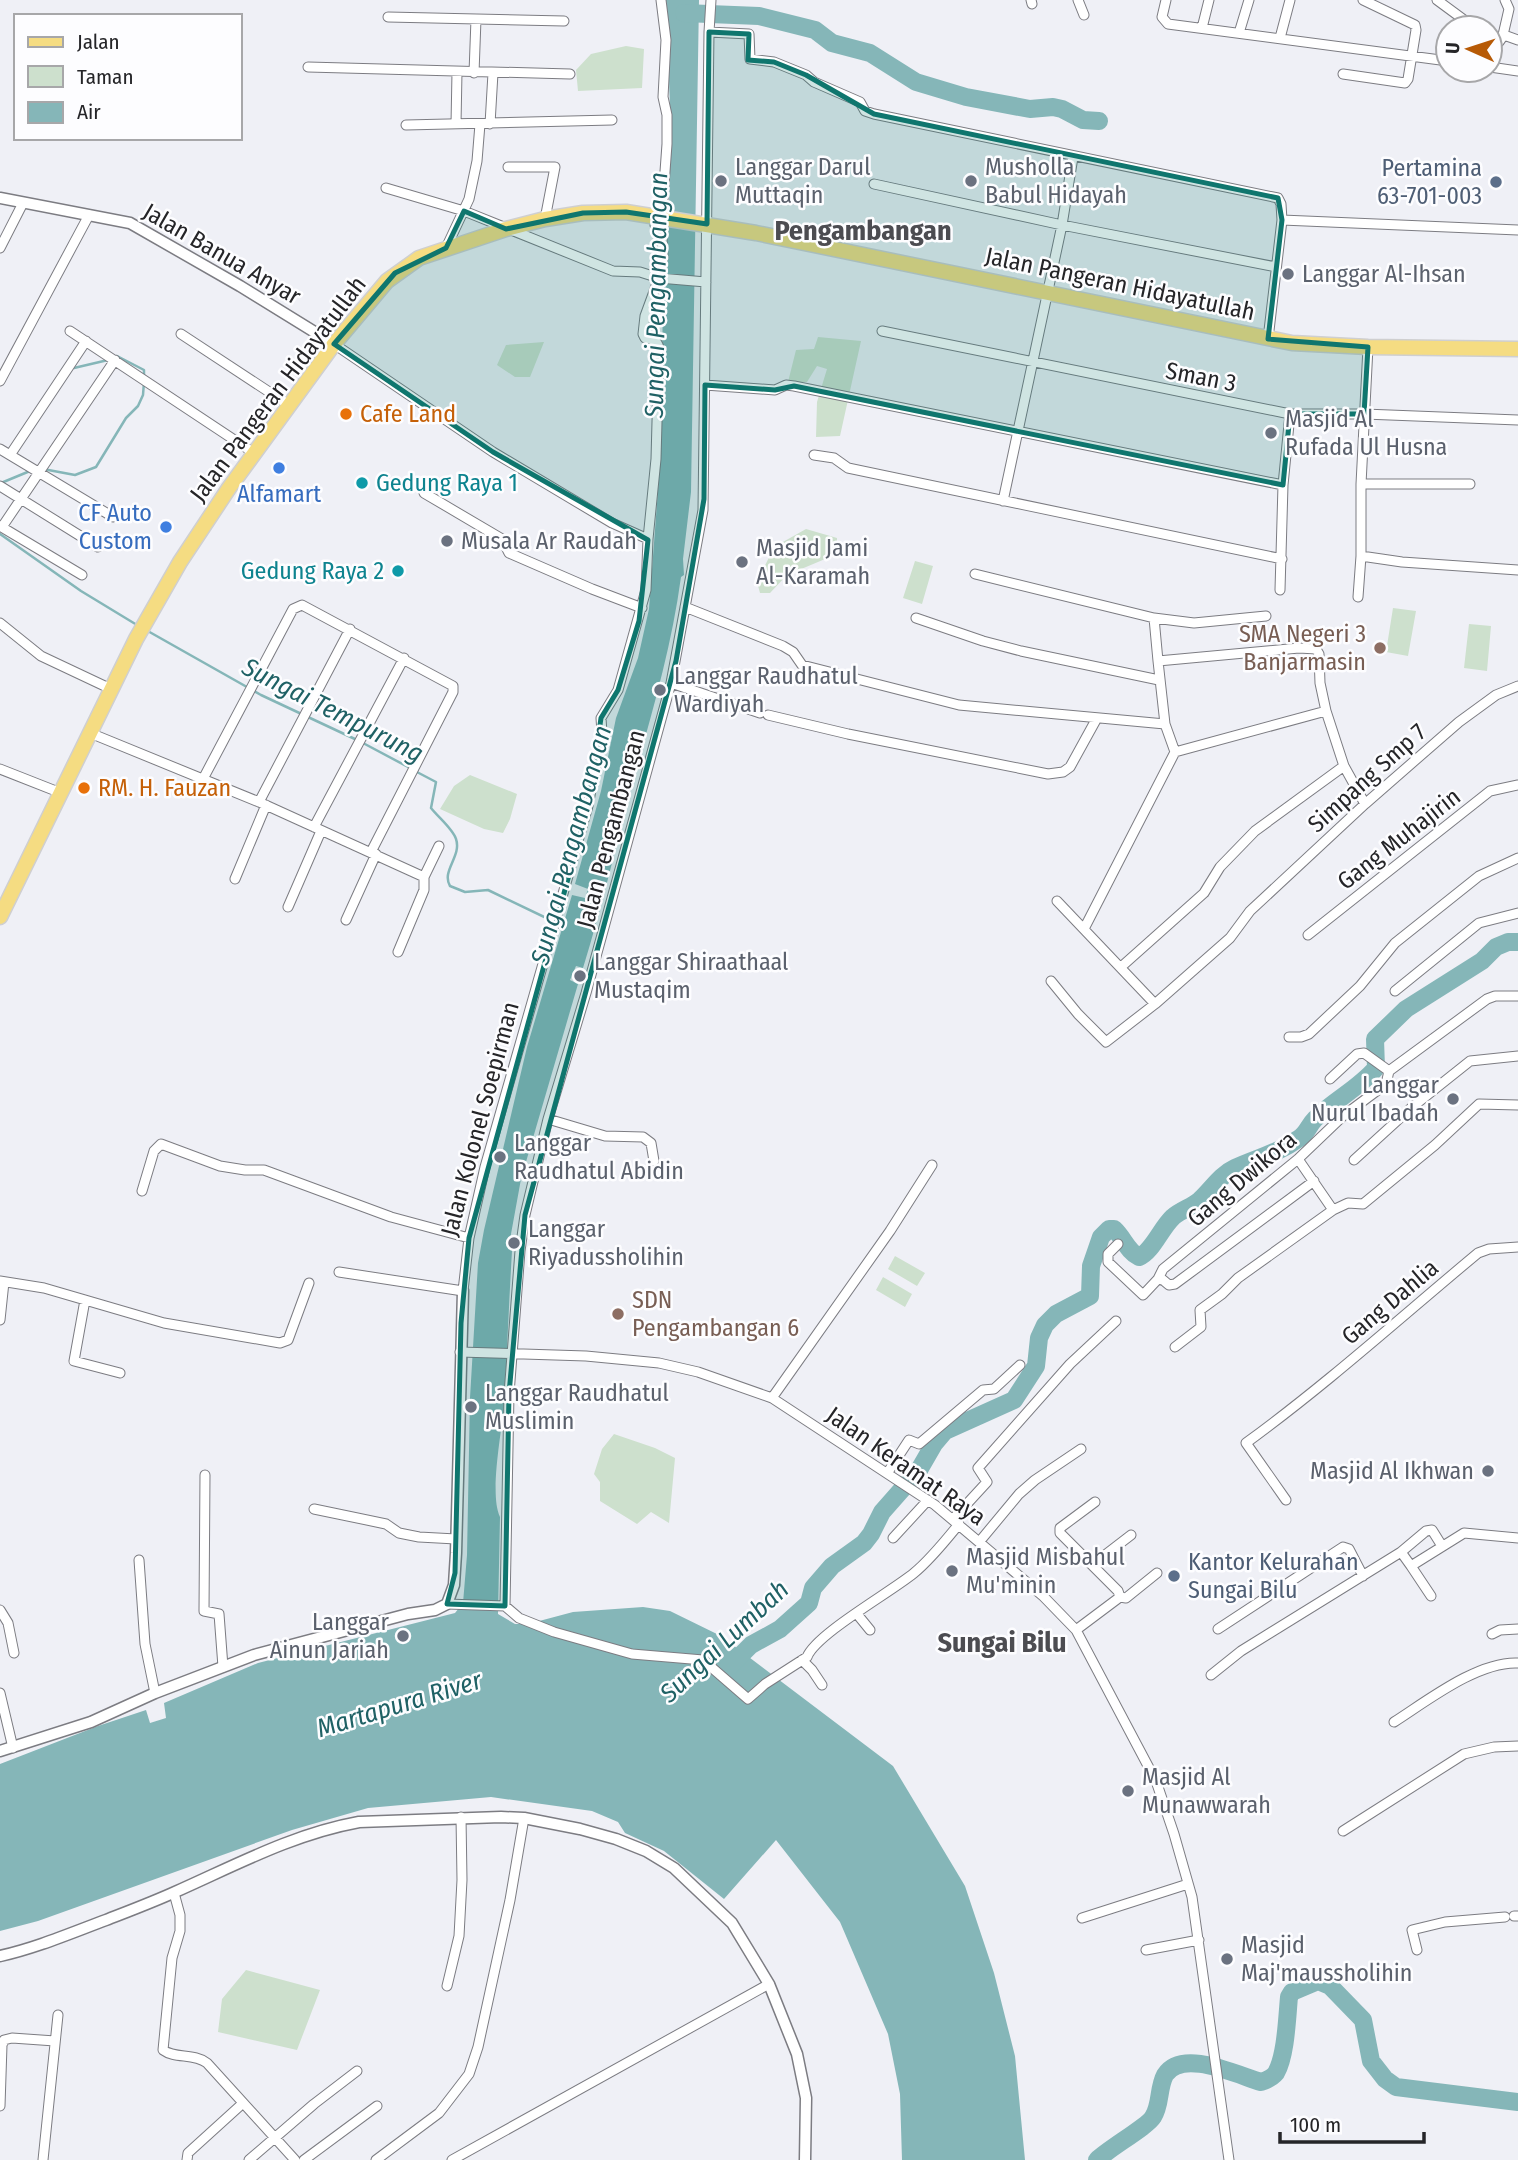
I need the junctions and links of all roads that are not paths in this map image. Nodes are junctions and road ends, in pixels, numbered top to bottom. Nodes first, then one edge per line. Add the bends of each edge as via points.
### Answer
1 (661, 0) edge
2 (1078, 0) edge
3 (1166, 0) edge
4 (1209, 0) edge
5 (1249, 0) edge
6 (1290, 0) edge
7 (1363, 0) edge
8 (1437, 0) edge
9 (1505, 0) edge
10 (710, 9) edge
11 (1456, 14) edge
12 (1084, 15) dead end
13 (388, 18) dead end
14 (476, 19) junction
15 (564, 21) dead end
16 (1202, 27) junction
17 (1504, 30) edge
18 (709, 32) junction
19 (1240, 33) junction
20 (1280, 38) junction
21 (1411, 56) junction
22 (1434, 59) edge
23 (308, 67) dead end
24 (457, 72) junction
25 (474, 73) junction
26 (492, 73) junction
27 (570, 74) dead end
28 (1343, 74) dead end
29 (612, 120) dead end
30 (456, 124) junction
31 (485, 124) junction
32 (406, 125) dead end
33 (1073, 157) junction
34 (508, 167) dead end
35 (874, 184) dead end
36 (386, 188) dead end
37 (0, 198) edge
38 (23, 203) junction
39 (464, 211) junction
40 (89, 215) junction
41 (660, 217) junction
42 (545, 219) junction
43 (1282, 220) junction
44 (702, 224) junction
45 (1062, 225) junction
46 (506, 229) junction
47 (1518, 230) edge
48 (0, 248) edge
49 (446, 248) junction
50 (1276, 267) junction
51 (661, 279) junction
52 (701, 282) junction
53 (1047, 292) junction
54 (70, 331) dead end
55 (882, 331) dead end
56 (181, 334) dead end
57 (1268, 339) junction
58 (86, 341) junction
59 (334, 344) junction
60 (1368, 347) junction
61 (1518, 349) edge
62 (115, 360) junction
63 (1033, 362) junction
64 (0, 381) edge
65 (705, 385) junction
66 (289, 405) junction
67 (1290, 414) junction
68 (1364, 414) junction
69 (1518, 420) edge
70 (1018, 431) junction
71 (0, 449) edge
72 (254, 453) junction
73 (10, 455) junction
74 (814, 455) dead end
75 (39, 472) junction
76 (1360, 484) junction
77 (1470, 484) dead end
78 (1283, 485) junction
79 (0, 486) edge
80 (424, 493) dead end
81 (20, 499) junction
82 (1003, 501) junction
83 (113, 517) dead end
84 (1, 527) edge
85 (648, 538) junction
86 (98, 547) dead end
87 (1361, 556) junction
88 (1282, 559) junction
89 (1518, 570) edge
90 (82, 575) dead end
91 (975, 575) dead end
92 (1280, 590) dead end
93 (1358, 597) dead end
94 (685, 607) junction
95 (642, 608) junction
96 (1266, 616) dead end
97 (916, 618) dead end
98 (1154, 618) junction
99 (0, 623) edge
100 (350, 629) junction
101 (0, 631) edge
102 (15, 634) junction
103 (404, 658) junction
104 (1158, 661) junction
105 (1158, 680) junction
106 (671, 683) junction
107 (1518, 686) edge
108 (111, 689) junction
109 (1326, 711) junction
110 (1097, 718) junction
111 (1165, 724) junction
112 (90, 733) junction
113 (1175, 752) junction
114 (1343, 766) junction
115 (0, 769) edge
116 (203, 779) junction
117 (1518, 785) edge
118 (61, 793) junction
119 (262, 804) junction
120 (1365, 804) junction
121 (318, 829) junction
122 (439, 846) dead end
123 (373, 853) junction
124 (1518, 858) edge
125 (424, 877) junction
126 (235, 879) dead end
127 (1057, 901) dead end
128 (288, 906) dead end
129 (1518, 913) edge
130 (0, 917) edge
131 (345, 920) dead end
132 (1084, 927) junction
133 (1308, 935) dead end
134 (398, 952) dead end
135 (1121, 967) junction
136 (1051, 981) dead end
137 (1395, 991) dead end
138 (1518, 996) edge
139 (1154, 1004) junction
140 (1289, 1037) dead end
141 (1518, 1056) edge
142 (1386, 1069) junction
143 (1330, 1079) dead end
144 (1518, 1104) edge
145 (548, 1119) junction
146 (1298, 1159) junction
147 (1354, 1160) dead end
148 (654, 1161) dead end
149 (932, 1165) dead end
150 (1314, 1181) junction
151 (142, 1191) dead end
152 (1332, 1210) junction
153 (469, 1238) junction
154 (1118, 1244) dead end
155 (1518, 1247) edge
156 (339, 1272) dead end
157 (1158, 1279) junction
158 (2, 1281) edge
159 (309, 1283) dead end
160 (463, 1291) junction
161 (85, 1300) junction
162 (0, 1320) edge
163 (1116, 1321) dead end
164 (1175, 1347) dead end
165 (465, 1352) junction
166 (511, 1354) junction
167 (1020, 1364) dead end
168 (120, 1373) dead end
169 (772, 1398) junction
170 (1081, 1449) dead end
171 (888, 1472) junction
172 (205, 1475) dead end
173 (928, 1500) junction
174 (1286, 1500) dead end
175 (1095, 1502) dead end
176 (314, 1509) dead end
177 (956, 1522) junction
178 (1131, 1535) dead end
179 (892, 1538) dead end
180 (1518, 1538) edge
181 (456, 1539) junction
182 (980, 1541) junction
183 (1442, 1546) junction
184 (1401, 1552) junction
185 (139, 1560) dead end
186 (1092, 1565) junction
187 (1411, 1566) junction
188 (1157, 1573) dead end
189 (1363, 1576) junction
190 (1431, 1596) dead end
191 (1120, 1597) junction
192 (453, 1605) junction
193 (504, 1605) junction
194 (0, 1611) edge
195 (857, 1614) junction
196 (1218, 1629) dead end
197 (1518, 1629) edge
198 (870, 1630) dead end
199 (1076, 1630) junction
200 (1492, 1634) dead end
201 (13, 1653) dead end
202 (802, 1660) junction
203 (1518, 1663) edge
204 (223, 1667) junction
205 (1211, 1675) dead end
206 (822, 1685) dead end
207 (0, 1693) edge
208 (155, 1693) junction
209 (1394, 1722) dead end
210 (1518, 1746) edge
211 (13, 1748) junction
212 (0, 1751) edge
213 (461, 1817) junction
214 (524, 1818) junction
215 (1343, 1831) dead end
216 (1188, 1884) junction
217 (174, 1893) junction
218 (1512, 1916) edge
219 (1082, 1918) dead end
220 (1199, 1940) junction
221 (1146, 1950) dead end
222 (1417, 1950) dead end
223 (0, 1956) edge
224 (769, 1984) junction
225 (447, 1986) dead end
226 (58, 2015) dead end
227 (55, 2041) junction
228 (357, 2071) dead end
229 (242, 2104) junction
230 (0, 2106) edge
231 (377, 2106) dead end
232 (274, 2138) junction
233 (43, 2160) edge
234 (187, 2160) edge
235 (249, 2160) edge
236 (295, 2160) edge
237 (304, 2160) edge
238 (376, 2160) edge
239 (452, 2160) edge
240 (805, 2160) edge
241 (1229, 2160) edge

1 - 41 street via 667,144
2 - 12 street
3 - 16 street via 1165,23
4 - 16 street
5 - 19 street
6 - 20 street
7 - 21 street via 1415,25
8 - 11 street
9 - 17 street
10 - 18 street, Jalan Pengambangan
13 - 14 street
14 - 15 street
14 - 25 street
16 - 19 street
18 - 33 street via 749,34 750,59 775,62 806,75 874,114
18 - 44 street, Jalan Pengambangan
19 - 20 street
20 - 21 street
21 - 22 street
21 - 28 street via 1406,83
23 - 24 street
24 - 25 street
24 - 30 street
25 - 26 street
26 - 27 street
26 - 31 street
29 - 31 street
30 - 31 street
30 - 32 street
31 - 39 street
33 - 43 street via 1278,198
33 - 45 street
34 - 42 street via 555,167
35 - 45 street
36 - 39 street
37 - 38 street, Jalan Banua Anyar
38 - 40 street, Jalan Banua Anyar
38 - 48 street
39 - 46 street
39 - 49 street
40 - 59 street, Jalan Banua Anyar via 138,227
40 - 64 street
41 - 42 main road, Jalan Pangeran Hidayatullah via 626,212
41 - 44 main road, Jalan Pangeran Hidayatullah
41 - 51 street, Jalan Kolonel Soepirman via 655,225 663,245
42 - 46 main road, Jalan Pangeran Hidayatullah
43 - 47 street
43 - 50 street
44 - 52 street, Jalan Pengambangan
44 - 53 main road, Jalan Pangeran Hidayatullah
45 - 50 street
45 - 53 street
46 - 49 main road, Jalan Pangeran Hidayatullah
46 - 51 street via 613,271
49 - 59 main road, Jalan Pangeran Hidayatullah via 395,274
50 - 57 street
51 - 52 street
51 - 85 street, Jalan Kolonel Soepirman via 647,308 643,334 658,343 660,351
52 - 65 street, Jalan Pengambangan
53 - 57 main road, Jalan Pangeran Hidayatullah
53 - 63 street
54 - 58 street
55 - 63 street, Sman 3
56 - 66 street
57 - 60 main road, Jalan Pangeran Hidayatullah
58 - 62 street
58 - 73 street
59 - 66 main road, Jalan Pangeran Hidayatullah
59 - 85 street via 504,459 612,523
60 - 61 main road, Jalan Pangeran Hidayatullah
60 - 68 street
62 - 72 street
62 - 75 street
63 - 67 street, Sman 3
63 - 70 street
65 - 70 street via 775,390 794,386
65 - 94 street, Jalan Pengambangan via 704,499
66 - 72 main road, Jalan Pangeran Hidayatullah
67 - 68 street, Sman 3
67 - 78 street
68 - 69 street, Sman 3
68 - 76 street
70 - 78 street
70 - 82 street
71 - 73 street
72 - 108 main road, Jalan Pangeran Hidayatullah via 180,562
73 - 75 street
74 - 82 street via 834,458 848,468
75 - 81 street
75 - 83 street
76 - 77 street
76 - 87 street
78 - 88 street
79 - 81 street
80 - 95 street via 502,539 509,553
81 - 84 street
81 - 86 street
82 - 88 street
84 - 90 street
85 - 95 street, Jalan Kolonel Soepirman
87 - 89 street
87 - 93 street
88 - 92 street
91 - 98 street
94 - 106 street, Jalan Pengambangan
94 - 110 street via 783,646 802,665 959,705
95 - 153 street, Jalan Kolonel Soepirman via 618,690 601,718 588,806
96 - 98 street via 1194,623
97 - 105 street via 1021,650
98 - 104 street
99 - 102 street
100 - 103 street
100 - 116 street via 302,605 295,607
100 - 119 street
101 - 102 street
102 - 108 street via 41,656
103 - 121 street
103 - 123 street via 453,688
104 - 105 street
104 - 109 street via 1316,649
105 - 111 street
106 - 110 street via 764,714 1048,774 1070,767
106 - 145 street, Jalan Pengambangan
107 - 120 street, Simpang Smp 7 via 1496,695 1460,722
108 - 112 main road, Jalan Pangeran Hidayatullah
109 - 113 street
109 - 114 street
110 - 111 street
111 - 113 street
112 - 116 street
112 - 118 main road, Jalan Pangeran Hidayatullah
113 - 132 street
114 - 120 street
114 - 135 street via 1255,831 1220,867 1204,893
115 - 118 street
116 - 119 street
117 - 133 street, Gang Muhajirin via 1490,791
118 - 130 main road, Jalan Pangeran Hidayatullah
119 - 121 street
119 - 126 street
120 - 139 street, Simpang Smp 7 via 1250,911 1230,938
121 - 123 street
121 - 128 street
122 - 125 street
123 - 125 street
123 - 131 street
124 - 140 street via 1479,876 1395,943 1360,986 1310,1034
125 - 134 street via 424,890
127 - 132 street
129 - 137 street via 1479,923
132 - 135 street
135 - 139 street
136 - 139 street, Simpang Smp 7 via 1106,1042
138 - 142 street, Gang Dwikora via 1487,999
141 - 147 street via 1470,1061
142 - 143 street via 1357,1054
142 - 146 street, Gang Dwikora via 1386,1084 1343,1116
144 - 152 street via 1479,1104 1363,1204 1348,1203
145 - 148 street via 605,1136 646,1138
145 - 166 street, Jalan Pengambangan via 525,1215
146 - 150 street
146 - 157 street, Gang Dwikora via 1163,1269
149 - 169 street
150 - 152 street
150 - 157 street via 1175,1284
151 - 153 street via 161,1144 220,1166 264,1170 398,1219
152 - 164 street via 1200,1310 1200,1327
153 - 160 street, Jalan Kolonel Soepirman
154 - 157 street, Gang Dwikora via 1108,1254 1108,1262 1139,1299
155 - 174 street, Gang Dahlia via 1478,1253 1246,1443
156 - 160 street
158 - 161 street via 44,1287
158 - 162 street
159 - 161 street via 284,1343 164,1323
160 - 165 street, Jalan Kolonel Soepirman
161 - 168 street via 74,1361
163 - 177 street via 1070,1364 978,1468 987,1482
165 - 166 street, Jalan Keramat Raya
165 - 181 street, Jalan Kolonel Soepirman
166 - 169 street, Jalan Keramat Raya via 659,1363
166 - 193 street, Jalan Pengambangan
167 - 171 street via 919,1444 909,1440
169 - 171 street, Jalan Keramat Raya
170 - 182 street via 1035,1479
171 - 173 street, Jalan Keramat Raya
172 - 204 street via 204,1611 219,1614
173 - 177 street, Jalan Keramat Raya
173 - 179 street
175 - 186 street via 1060,1528 1061,1535
176 - 181 street via 386,1524 398,1533
177 - 182 street, Jalan Keramat Raya
177 - 195 street via 916,1571
178 - 186 street
180 - 183 street via 1470,1533
181 - 192 street, Jalan Kolonel Soepirman
182 - 199 street, Jalan Keramat Raya
183 - 184 street via 1431,1529
183 - 187 street
184 - 187 street
184 - 189 street
185 - 208 street via 145,1644
186 - 191 street
187 - 190 street
188 - 191 street via 1125,1598
189 - 196 street via 1349,1549 1343,1547
189 - 205 street via 1241,1651
191 - 199 street
192 - 193 street
192 - 204 street via 294,1643
193 - 202 street via 519,1618 554,1632 632,1654 703,1660 748,1699
194 - 201 street via 8,1623
195 - 198 street
195 - 202 street
197 - 200 street
199 - 216 street, Jalan Keramat Raya via 1156,1781
202 - 206 street
203 - 209 street via 1483,1670
204 - 208 street
207 - 211 street
208 - 211 street via 91,1722
210 - 215 street via 1464,1754
211 - 212 street
213 - 214 street
213 - 217 street via 359,1822 327,1829 237,1862
213 - 225 street via 459,1936
214 - 224 street via 598,1833 665,1861 732,1923
214 - 238 street via 508,1913 469,2074 439,2113
216 - 219 street
216 - 220 street, Jalan Keramat Raya
217 - 223 street
217 - 229 street via 180,1931 172,1958 162,2047 166,2053 204,2061
218 - 222 street via 1412,1930
220 - 221 street
220 - 241 street, Jalan Keramat Raya
224 - 239 street
224 - 240 street via 797,2054 806,2098
226 - 227 street
227 - 230 street via 12,2038 4,2042
227 - 233 street
228 - 232 street
229 - 232 street
229 - 234 street via 188,2153
231 - 237 street
232 - 235 street
232 - 236 street

